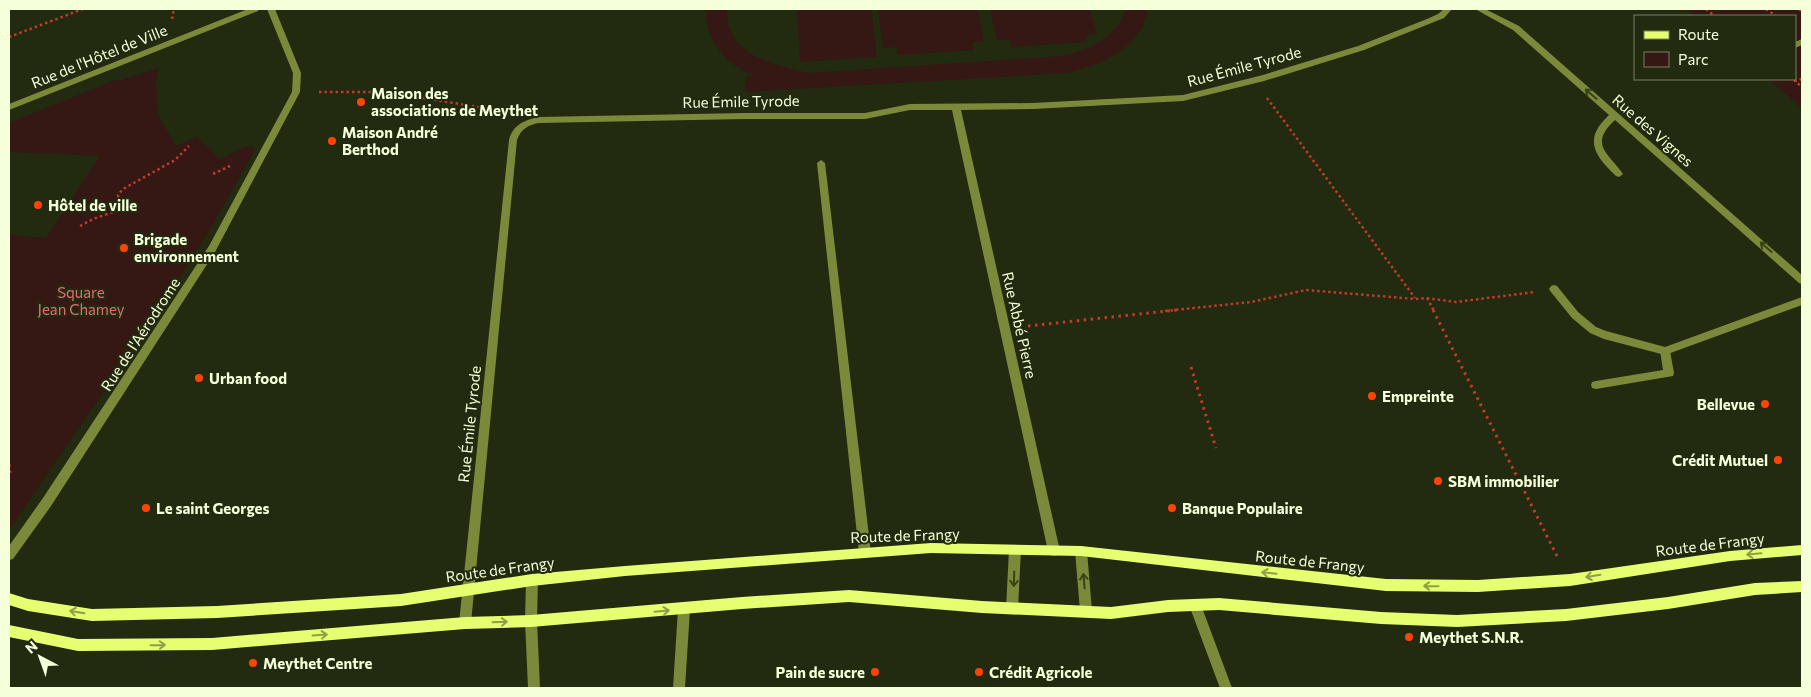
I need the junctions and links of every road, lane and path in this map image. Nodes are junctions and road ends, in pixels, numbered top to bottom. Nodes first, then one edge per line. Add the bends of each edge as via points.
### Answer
1 (83, 9) edge
2 (255, 9) edge
3 (271, 9) edge
4 (1448, 9) edge
5 (1479, 9) edge
6 (9, 37) edge
7 (1802, 79) edge
8 (1254, 81) junction
9 (1802, 87) edge
10 (296, 92) junction
11 (9, 107) edge
12 (956, 107) junction
13 (1615, 115) junction
14 (522, 126) junction
15 (189, 146) dead end
16 (821, 163) dead end
17 (1619, 174) dead end
18 (80, 226) dead end
19 (1802, 280) edge
20 (1554, 289) joint
21 (1426, 298) junction
22 (1415, 299) junction
23 (1802, 301) edge
24 (1005, 328) junction
25 (1665, 351) junction
26 (1191, 367) dead end
27 (1596, 385) dead end
28 (1216, 448) dead end
29 (9, 464) edge
30 (10, 473) edge
31 (1015, 550) junction
32 (1054, 550) junction
33 (1802, 550) edge
34 (1081, 551) junction
35 (865, 553) junction
36 (9, 555) edge
37 (532, 580) junction
38 (1570, 580) junction
39 (1802, 586) edge
40 (468, 589) junction
41 (9, 599) edge
42 (1195, 605) junction
43 (1012, 608) junction
44 (684, 609) junction
45 (1086, 611) junction
46 (531, 622) junction
47 (465, 623) junction
48 (9, 631) edge
49 (534, 688) edge
50 (679, 688) edge
51 (1226, 688) edge

1 - 6 path
2 - 11 street, Rue de l'Hôtel de Ville
3 - 10 street via 297,73
4 - 8 street, Rue Émile Tyrode via 1430,21 1361,48
13 -> 5 street, Rue des Vignes via 1516,28
7 - 9 path via 1795,81
8 - 12 street, Rue Émile Tyrode via 1183,98
8 - 22 path
10 - 14 path via 385,92 497,110
10 - 36 street, Rue de l'Aérodrome via 212,249
12 - 14 street, Rue Émile Tyrode via 910,107 865,116 539,120
12 - 24 street, Rue Abbé Pierre
13 - 17 street via 1603,125 1597,137 1597,149
19 -> 13 street, Rue des Vignes
14 - 40 street, Rue Émile Tyrode via 513,140
15 - 18 path via 175,160 123,189 118,195 119,210
16 - 35 street
20 - 21 path via 1456,302
20 - 25 street via 1575,315 1593,330
21 - 22 path
21 - 38 path
22 - 24 path via 1306,290 1251,302
23 - 25 street
24 - 32 street, Rue Abbé Pierre
25 - 27 street via 1669,373
26 - 28 path
29 - 30 path
31 - 32 main road, Route de Frangy
31 - 35 main road, Route de Frangy via 931,548
31 -> 43 street
32 - 34 main road, Route de Frangy
33 -> 38 main road, Route de Frangy via 1730,556
38 -> 34 main road, Route de Frangy via 1478,586 1386,585
45 -> 34 street
35 - 37 main road, Route de Frangy
37 - 40 main road, Route de Frangy
37 - 46 street
39 - 42 main road via 1755,589 1566,615 1457,621
40 -> 41 main road, Route de Frangy via 400,600 217,612 101,614 28,605
40 - 47 street, Rue Émile Tyrode
42 - 45 main road via 1111,613
42 - 51 street
43 - 44 main road via 848,596
43 - 45 main road
46 -> 44 main road
44 - 50 street
47 -> 46 main road
46 - 49 street
48 -> 47 main road via 78,645 119,646 212,644

